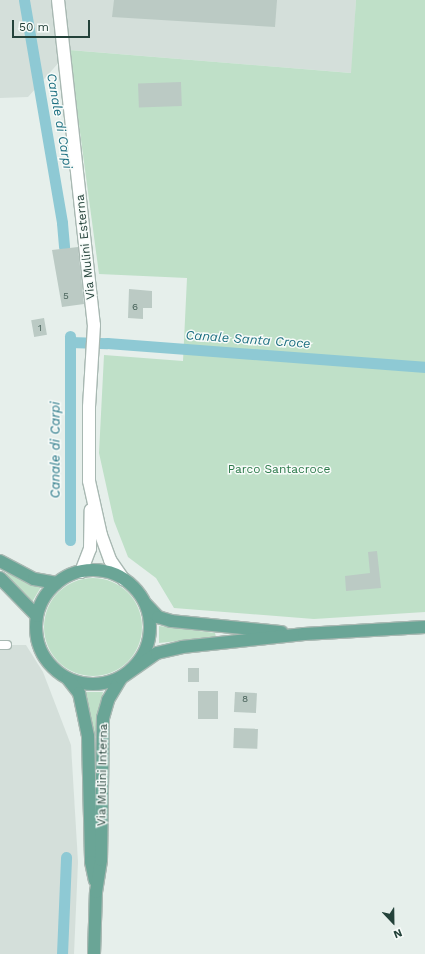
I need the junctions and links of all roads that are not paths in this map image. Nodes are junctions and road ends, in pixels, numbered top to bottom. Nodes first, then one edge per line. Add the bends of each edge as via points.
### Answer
1 (58, 0) edge
2 (91, 495) junction
3 (0, 561) edge
4 (81, 572) junction
5 (0, 578) edge
6 (124, 580) junction
7 (57, 583) junction
8 (142, 598) junction
9 (37, 616) junction
10 (425, 627) edge
11 (304, 634) junction
12 (134, 667) junction
13 (66, 677) junction
14 (96, 892) junction
15 (94, 954) edge

1 - 2 main road, Via Mulini Esterna via 94,325 88,462
2 - 4 main road, Via Mulini Esterna via 90,549
2 - 6 main road, Via Mulini Esterna via 110,560
3 - 7 main road via 34,579
4 - 6 main road via 96,571
4 - 7 main road
5 - 9 main road
6 - 8 main road
7 - 9 main road via 44,598
8 - 11 main road via 158,617 171,621
8 - 12 main road via 150,629 145,649
9 - 13 main road via 37,634 42,651 52,666
10 - 11 main road
11 - 12 main road via 182,647 157,652
12 - 13 main road via 122,676 94,685 79,683
12 - 14 main road, Via Mulini Interna via 112,689 104,718 101,860
13 - 14 main road, Via Mulini Interna via 79,693 88,736 91,862
14 - 15 main road, Via Mulini Interna

